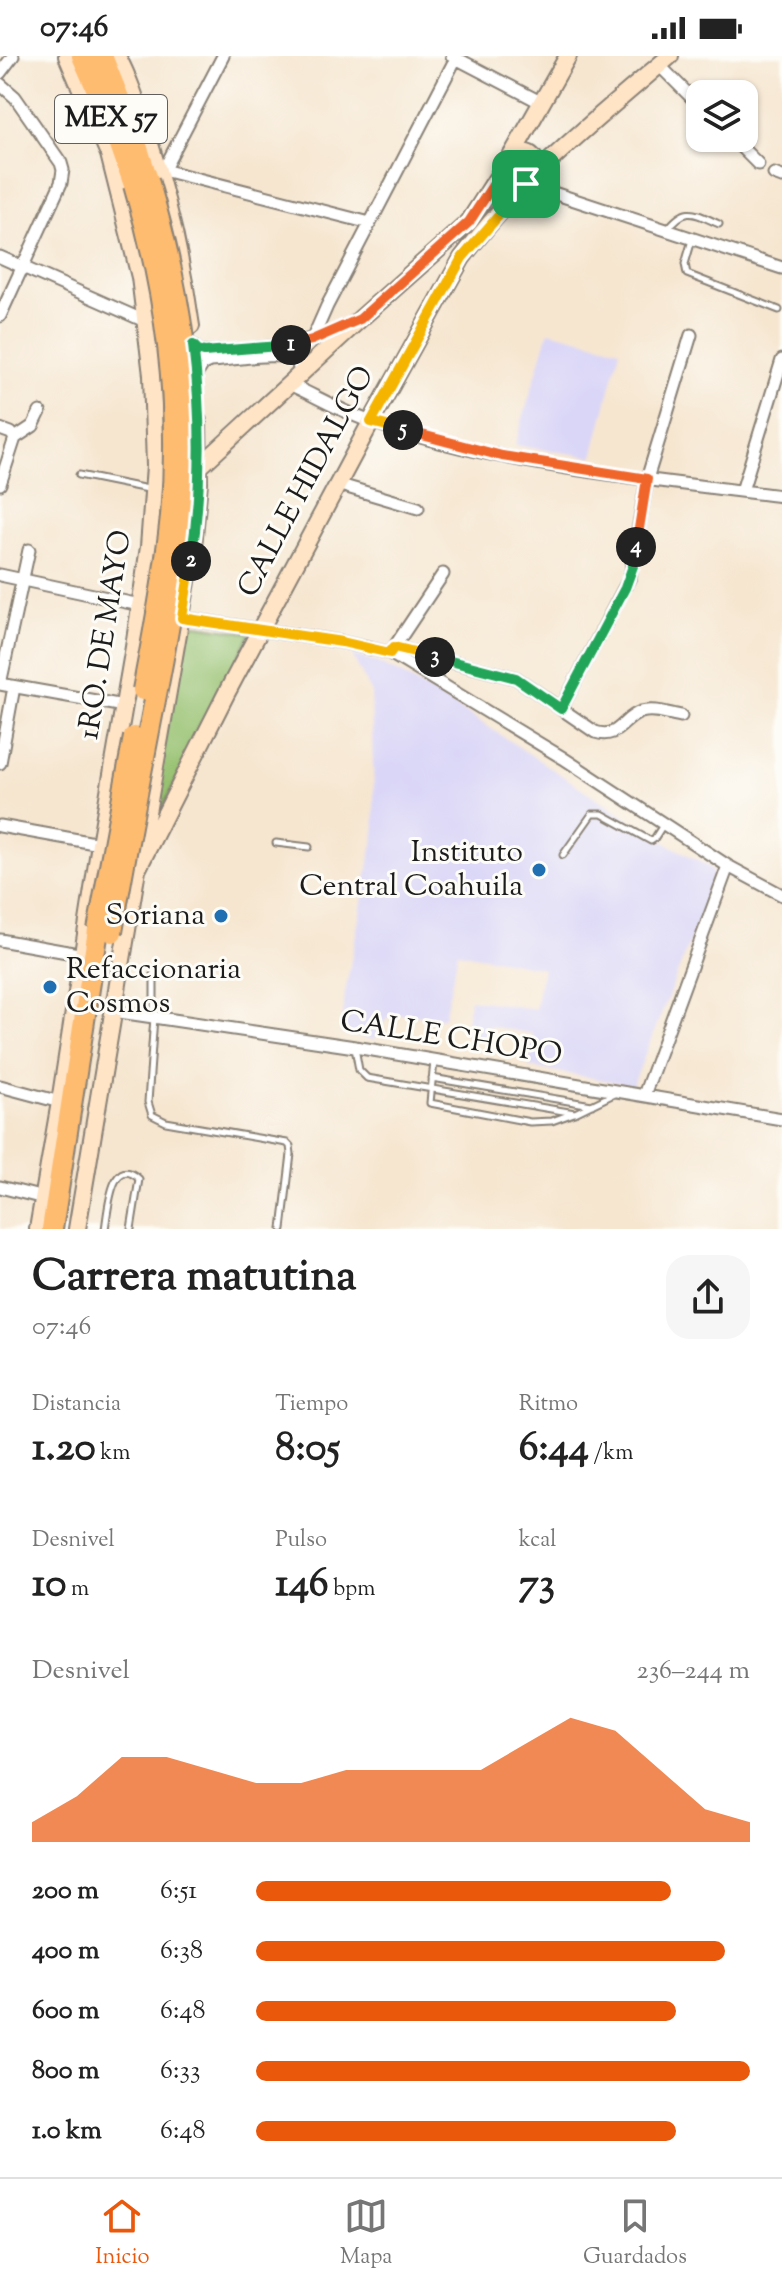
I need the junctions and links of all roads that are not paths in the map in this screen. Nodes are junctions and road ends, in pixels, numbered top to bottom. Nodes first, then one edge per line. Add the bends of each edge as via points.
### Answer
1 (13, 56) edge
2 (67, 56) edge
3 (82, 56) edge
4 (102, 56) edge
5 (117, 56) edge
6 (223, 56) edge
7 (568, 56) edge
8 (455, 57) edge
9 (664, 61) edge
10 (0, 73) edge
11 (0, 84) edge
12 (686, 88) edge
13 (542, 103) junction
14 (746, 152) edge
15 (509, 159) junction
16 (758, 164) dead end
17 (539, 171) junction
18 (152, 178) junction
19 (526, 184) junction
20 (370, 223) junction
21 (719, 224) dead end
22 (666, 230) junction
23 (693, 239) junction
24 (0, 257) edge
25 (22, 267) junction
26 (782, 268) edge
27 (779, 310) dead end
28 (0, 316) edge
29 (360, 319) junction
30 (147, 322) junction
31 (691, 335) dead end
32 (312, 340) junction
33 (193, 345) junction
34 (782, 360) edge
35 (196, 375) junction
36 (294, 379) junction
37 (40, 412) dead end
38 (371, 422) junction
39 (0, 429) edge
40 (198, 431) junction
41 (154, 432) junction
42 (15, 438) junction
43 (200, 467) junction
44 (79, 475) dead end
45 (647, 479) junction
46 (0, 484) edge
47 (337, 484) junction
48 (154, 490) junction
49 (742, 491) junction
50 (782, 496) edge
51 (418, 508) dead end
52 (29, 550) dead end
53 (443, 574) dead end
54 (0, 575) edge
55 (22, 579) junction
56 (140, 605) junction
57 (182, 618) junction
58 (261, 629) junction
59 (392, 650) junction
60 (0, 684) edge
61 (14, 687) junction
62 (124, 706) junction
63 (561, 709) junction
64 (681, 716) dead end
65 (0, 763) edge
66 (664, 824) junction
67 (0, 826) edge
68 (276, 843) dead end
69 (100, 844) junction
70 (309, 847) dead end
71 (563, 855) dead end
72 (728, 866) junction
73 (135, 877) junction
74 (782, 895) edge
75 (0, 940) edge
76 (84, 955) junction
77 (154, 969) dead end
78 (113, 1011) junction
79 (154, 1017) junction
80 (355, 1047) junction
81 (435, 1060) junction
82 (432, 1078) junction
83 (0, 1086) edge
84 (430, 1089) junction
85 (620, 1091) junction
86 (644, 1095) junction
87 (60, 1102) junction
88 (592, 1105) junction
89 (575, 1113) junction
90 (782, 1119) edge
91 (75, 1130) junction
92 (0, 1187) edge
93 (44, 1198) junction
94 (38, 1229) edge
95 (52, 1229) edge
96 (65, 1229) edge
97 (77, 1229) edge
98 (105, 1229) edge
99 (131, 1229) edge
100 (282, 1229) edge

1 - 10 street
2 - 30 main road, 1RO. DE MAYO via 109,154
3 - 18 highway, MEX 57 via 116,133
4 - 18 highway, MEX 57
5 - 18 main road via 133,91
6 - 18 street
7 - 13 main road
8 - 13 street
8 - 20 street
9 - 12 street
9 - 17 main road
11 - 25 street via 61,163 63,176
13 - 15 main road
14 - 16 street
15 - 17 main road via 521,151 531,153
15 - 19 main road via 511,178
15 - 29 main road via 469,222
17 - 19 main road
18 - 20 street
18 - 33 main road via 183,271
18 - 91 highway, MEX 57, bridge via 185,357 189,422 184,533 105,931
19 - 22 street
19 - 38 main road, CALLE HIDALGO via 451,277
20 - 32 street
21 - 22 lane via 684,213
22 - 23 street
23 - 26 street
23 - 27 lane via 687,274
24 - 25 street
25 - 28 street
25 - 30 street
29 - 32 street
29 - 36 main road
30 - 41 main road, 1RO. DE MAYO
31 - 45 street
32 - 33 street via 204,352
33 - 35 main road
34 - 49 street
35 - 36 street via 210,361 279,356 297,359
35 - 40 main road
36 - 38 street
36 - 43 main road
37 - 42 street via 36,423
38 - 45 street via 502,456
38 - 47 main road, CALLE HIDALGO
39 - 42 street
40 - 41 main road via 179,444
40 - 43 main road
41 - 48 main road, 1RO. DE MAYO
42 - 46 street
43 - 48 main road
43 - 57 main road
44 - 48 lane
45 - 49 street
45 - 63 street via 630,577
47 - 51 street
47 - 58 main road, CALLE HIDALGO
48 - 56 main road, 1RO. DE MAYO
49 - 50 street
52 - 55 street
53 - 59 street
54 - 55 street
55 - 56 street
55 - 60 street
56 - 62 main road, 1RO. DE MAYO
57 - 58 street
57 - 73 main road
58 - 59 street
58 - 73 main road, CALLE HIDALGO
59 - 63 street via 516,678
59 - 66 street
60 - 61 street
61 - 62 street
61 - 65 street
62 - 69 main road, 1RO. DE MAYO
63 - 64 street via 601,734 614,732 642,712
66 - 71 lane via 651,841 602,814 592,814
66 - 72 street
67 - 69 street
68 - 70 lane
69 - 76 main road, 1RO. DE MAYO
72 - 74 street
72 - 86 street
73 - 78 main road
75 - 76 street
76 - 87 main road, 1RO. DE MAYO
77 - 79 lane
78 - 79 street, CALLE CHOPO
78 - 97 main road
79 - 80 street, CALLE CHOPO
79 - 100 lane via 148,1102 152,1115 166,1122 287,1143 291,1154
80 - 81 street, CALLE CHOPO
80 - 84 lane via 359,1070 367,1078
81 - 82 lane
81 - 85 street, CALLE CHOPO
82 - 84 lane
82 - 88 lane
83 - 87 street
84 - 89 lane
84 - 89 lane via 430,1103 530,1122
85 - 86 street, CALLE CHOPO
85 - 88 lane
86 - 90 street, CALLE CHOPO
87 - 93 main road, 1RO. DE MAYO
88 - 89 lane
91 - 95 highway, MEX 57
91 - 96 highway, MEX 57
92 - 93 street
93 - 94 main road, 1RO. DE MAYO
98 - 99 lane via 115,1178 133,1174 139,1179

